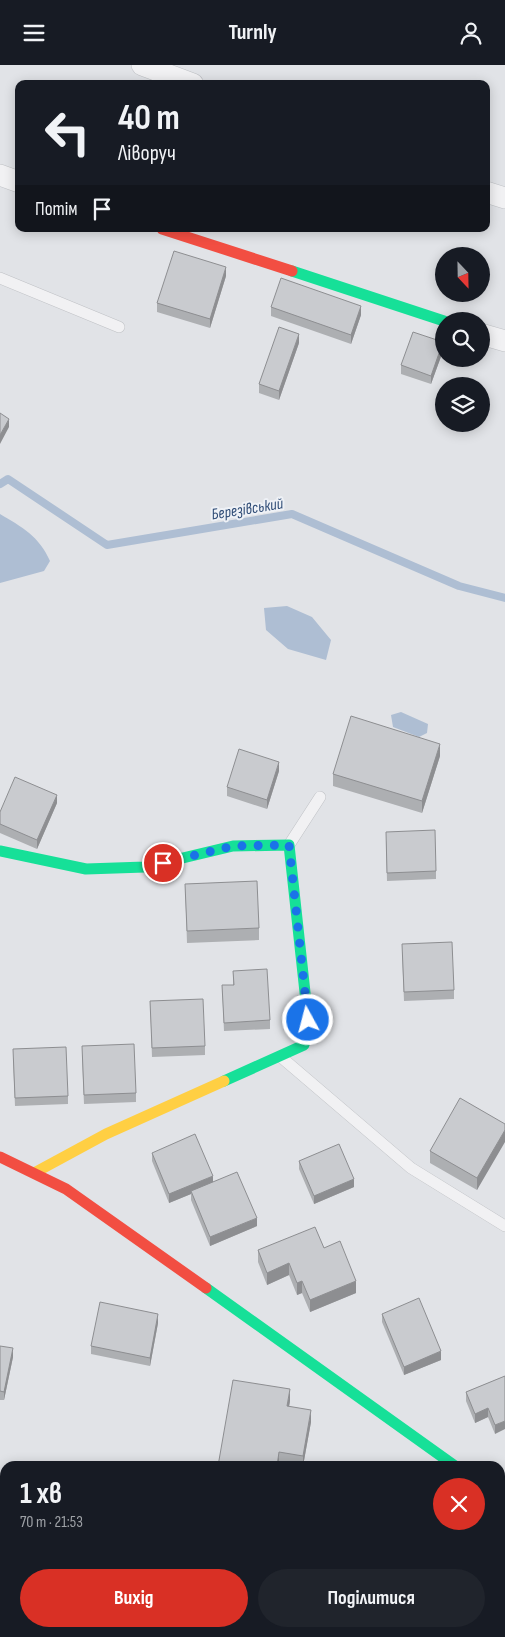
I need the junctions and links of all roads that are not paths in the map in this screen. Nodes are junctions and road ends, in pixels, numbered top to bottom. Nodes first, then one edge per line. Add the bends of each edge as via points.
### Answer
1 (142, 65) edge
2 (182, 80) edge
3 (0, 175) edge
4 (15, 181) edge
5 (490, 193) edge
6 (505, 198) edge
7 (171, 232) edge
8 (0, 277) edge
9 (435, 318) edge
10 (119, 327) dead end
11 (490, 337) edge
12 (505, 341) edge
13 (320, 797) dead end
14 (289, 845) junction
15 (0, 851) edge
16 (280, 1056) junction
17 (0, 1157) edge
18 (34, 1173) junction
19 (505, 1225) edge
20 (448, 1461) edge

1 - 2 street
3 - 4 street
5 - 6 street
7 - 9 street
8 - 10 lane
11 - 12 street
13 - 14 lane
14 - 15 street via 233,846 145,867 86,869
14 - 16 street via 308,1020 304,1045
16 - 18 street via 106,1134
16 - 19 lane via 411,1168
17 - 18 street
18 - 20 street via 66,1189

